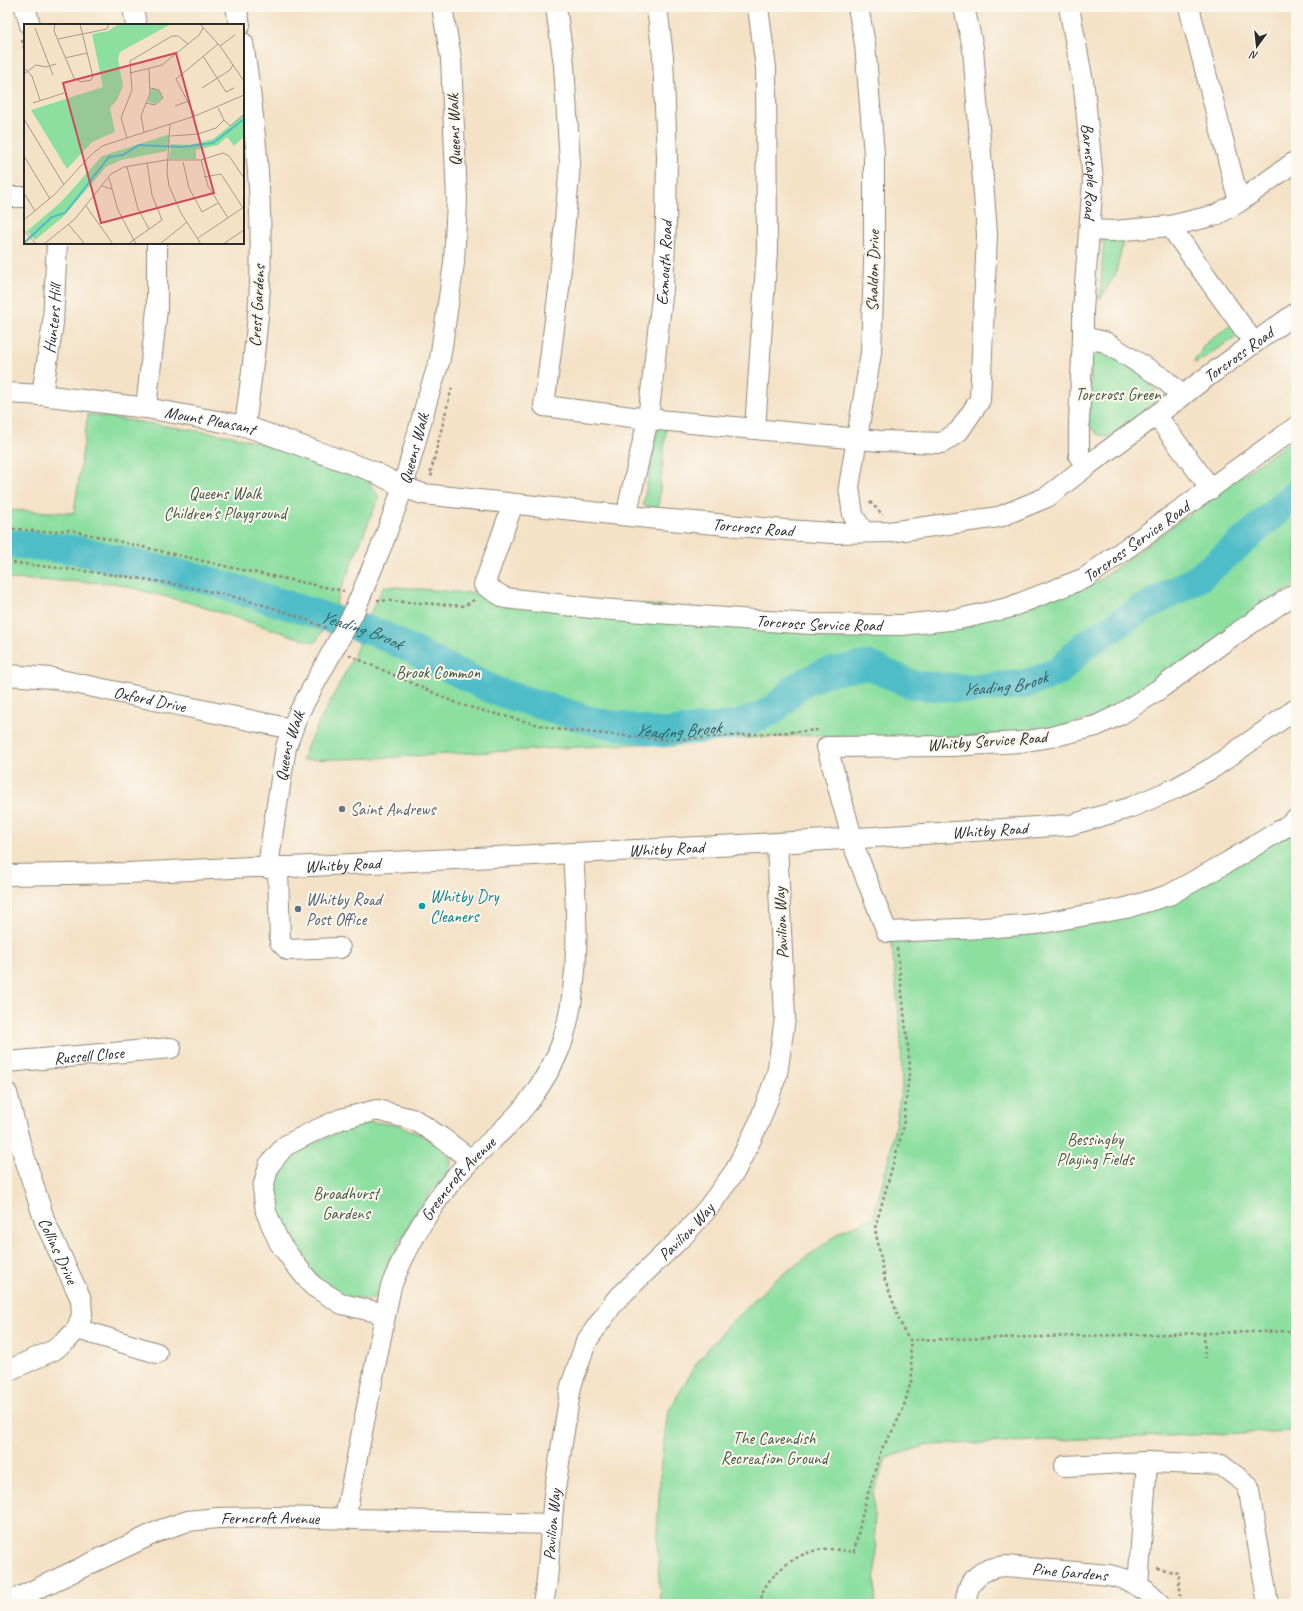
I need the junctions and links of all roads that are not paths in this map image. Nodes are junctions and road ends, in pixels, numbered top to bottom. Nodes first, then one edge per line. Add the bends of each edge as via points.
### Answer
1 (25, 7) edge
2 (133, 7) edge
3 (236, 7) edge
4 (442, 7) edge
5 (556, 7) edge
6 (657, 7) edge
7 (758, 7) edge
8 (858, 7) edge
9 (964, 7) edge
10 (1069, 7) edge
11 (1189, 7) edge
12 (30, 24) edge
13 (136, 24) edge
14 (240, 24) edge
15 (244, 50) edge
16 (1296, 161) edge
17 (7, 197) edge
18 (24, 197) edge
19 (1239, 202) junction
20 (1170, 226) junction
21 (1090, 230) junction
22 (57, 244) edge
23 (156, 244) edge
24 (1296, 313) edge
25 (1084, 337) junction
26 (1254, 343) junction
27 (7, 393) edge
28 (42, 394) junction
29 (1181, 397) junction
30 (146, 408) junction
31 (1156, 415) junction
32 (648, 419) junction
33 (245, 426) junction
34 (1296, 428) edge
35 (755, 429) junction
36 (857, 438) junction
37 (1088, 465) junction
38 (406, 478) junction
39 (1211, 489) junction
40 (513, 504) junction
41 (629, 516) junction
42 (863, 531) junction
43 (1296, 593) edge
44 (7, 675) edge
45 (1296, 709) edge
46 (292, 729) junction
47 (1296, 819) edge
48 (853, 838) junction
49 (777, 843) junction
50 (573, 853) junction
51 (273, 868) junction
52 (7, 875) edge
53 (340, 948) dead end
54 (171, 1048) dead end
55 (7, 1062) edge
56 (7, 1093) edge
57 (471, 1160) junction
58 (386, 1314) junction
59 (77, 1329) junction
60 (157, 1353) dead end
61 (7, 1371) edge
62 (1147, 1462) junction
63 (1065, 1466) dead end
64 (345, 1518) junction
65 (552, 1524) junction
66 (1138, 1586) junction
67 (7, 1603) edge
68 (543, 1604) edge
69 (966, 1604) edge
70 (1160, 1604) edge
71 (1268, 1604) edge

1 - 12 street
2 - 13 street
3 - 14 street
4 - 38 street, Queens Walk via 451,58 457,200 454,263 440,359
5 - 32 street via 564,65 570,164 559,289 544,406
6 - 32 street, Exmouth Road via 663,57 667,156 666,221 663,288
7 - 35 street via 766,68 767,250
8 - 36 street, Shaldon Drive via 865,44 874,154 874,265 872,354
9 - 36 street via 973,48 987,234 980,400 959,431 942,443
10 - 21 street, Barnstaple Road via 1084,87 1088,126 1093,181
11 - 19 street
15 - 33 street, Crest Gardens via 256,128 260,235 260,285
16 - 19 street
17 - 18 street
19 - 20 street via 1216,215
20 - 21 street via 1114,231
20 - 26 street
21 - 25 street, Barnstaple Road via 1083,310
22 - 28 street, Hunters Hill via 53,323
23 - 30 street via 157,309
24 - 26 street, Torcross Road
25 - 29 street via 1105,342 1164,379
25 - 37 street via 1079,456
26 - 29 street, Torcross Road
27 - 28 street, Mount Pleasant
28 - 30 street, Mount Pleasant
29 - 31 street, Torcross Road
30 - 33 street, Mount Pleasant
31 - 37 street, Torcross Road
31 - 39 street
32 - 35 street
32 - 41 street, Exmouth Road via 629,503
33 - 38 street, Mount Pleasant via 372,471
34 - 39 street, Torcross Service Road
35 - 36 street
36 - 42 street, Shaldon Drive via 849,487 853,515
37 - 42 street, Torcross Road via 1047,498 999,517 889,532
38 - 40 street, Torcross Road via 423,494
38 - 46 street, Queens Walk via 384,540 353,614
39 - 40 street, Torcross Service Road via 1086,578 1008,608 959,619 902,625 811,624 600,609 505,598 484,586
40 - 41 street, Torcross Road
41 - 42 street, Torcross Road via 786,530 834,533
43 - 48 street, Whitby Service Road via 1158,690 1121,714 1096,726 1020,742 952,746 827,746
44 - 46 street, Oxford Drive via 51,678
45 - 48 street, Whitby Road via 1214,767 1182,785 1121,811 1070,825
46 - 51 street, Queens Walk via 286,747 272,837
47 - 48 street via 1169,895 1126,908 1038,924 887,932
48 - 49 street, Whitby Road
49 - 50 street, Whitby Road
49 - 65 street, Pavilion Way via 785,1018 777,1074 759,1123 730,1177 708,1208 684,1235 615,1301 586,1342 571,1386
50 - 51 street, Whitby Road
50 - 57 street, Greencroft Avenue via 576,963 563,1039 549,1070 532,1098
51 - 52 street, Whitby Road
51 - 53 street, Queens Walk via 280,942 288,950
54 - 55 street, Russell Close
56 - 59 street, Collins Drive via 45,1222 81,1300 82,1315
57 - 58 street, Greencroft Avenue via 430,1210 415,1234 391,1286
57 - 58 street via 415,1120 377,1110 341,1119 312,1132 285,1146 269,1165 263,1188 266,1212 279,1242 294,1264 313,1286 342,1304
58 - 64 street, Greencroft Avenue
59 - 60 street
59 - 61 street via 54,1350
62 - 63 street
62 - 66 street
62 - 71 street via 1222,1466 1248,1485
64 - 65 street, Ferncroft Avenue
64 - 67 street, Ferncroft Avenue via 224,1518 188,1521 160,1530
65 - 68 street, Pavilion Way
66 - 69 street, Pine Gardens via 1128,1580 1109,1575 992,1567 974,1579
66 - 70 street, Pine Gardens

